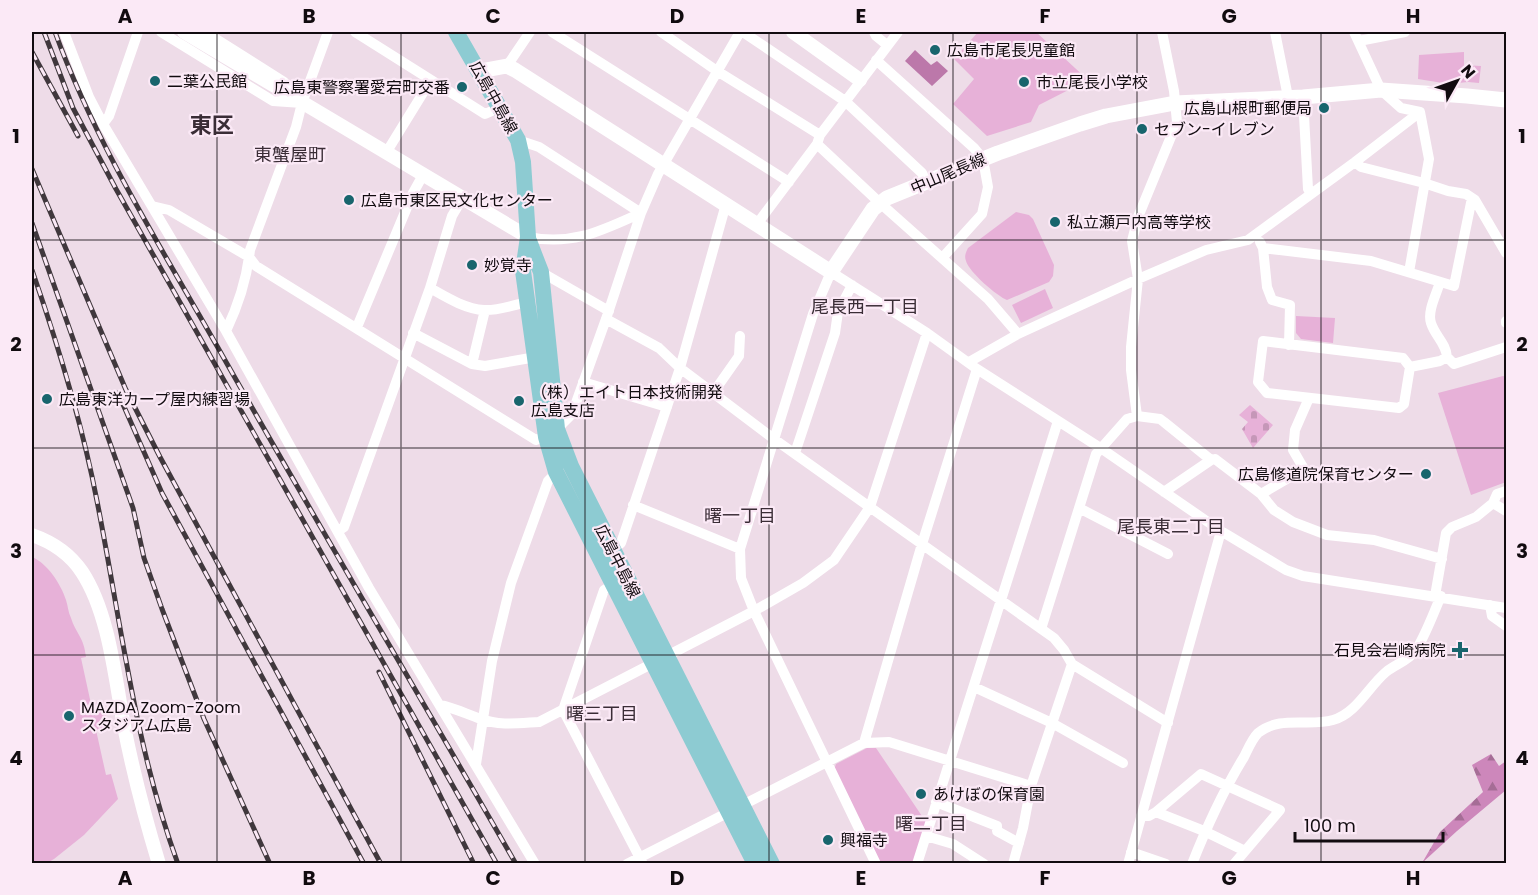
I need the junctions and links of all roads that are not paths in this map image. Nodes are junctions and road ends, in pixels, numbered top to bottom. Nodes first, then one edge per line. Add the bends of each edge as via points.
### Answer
1 (64, 32) edge
2 (138, 32) edge
3 (161, 32) edge
4 (184, 32) edge
5 (205, 32) edge
6 (328, 32) edge
7 (355, 32) edge
8 (456, 32) edge
9 (530, 32) edge
10 (552, 32) edge
11 (661, 32) edge
12 (742, 32) edge
13 (794, 32) edge
14 (874, 32) edge
15 (898, 32) edge
16 (1162, 32) edge
17 (1275, 32) edge
18 (1405, 32) edge
19 (1356, 36) edge
20 (887, 45) junction
21 (876, 60) junction
22 (507, 66) junction
23 (480, 71) junction
24 (717, 71) junction
25 (431, 80) junction
26 (860, 80) junction
27 (1381, 90) junction
28 (1296, 97) junction
29 (1506, 100) edge
30 (845, 101) junction
31 (302, 103) junction
32 (1175, 103) junction
33 (501, 107) junction
34 (1420, 112) junction
35 (690, 117) junction
36 (103, 124) junction
37 (819, 139) junction
38 (518, 140) junction
39 (386, 153) junction
40 (982, 159) junction
41 (1355, 162) junction
42 (663, 164) junction
43 (423, 175) junction
44 (789, 182) junction
45 (927, 183) junction
46 (1424, 183) junction
47 (1311, 194) junction
48 (1472, 198) junction
49 (462, 199) junction
50 (880, 203) junction
51 (726, 204) junction
52 (152, 206) junction
53 (641, 213) junction
54 (757, 224) junction
55 (1256, 234) junction
56 (528, 237) junction
57 (1263, 248) junction
58 (1506, 254) edge
59 (249, 257) junction
60 (943, 257) junction
61 (541, 272) junction
62 (831, 272) junction
63 (1409, 272) junction
64 (1137, 279) junction
65 (1440, 282) junction
66 (852, 285) junction
67 (430, 288) junction
68 (527, 302) junction
69 (485, 310) junction
70 (608, 315) junction
71 (357, 327) junction
72 (226, 331) junction
73 (413, 333) junction
74 (927, 333) junction
75 (1018, 334) junction
76 (740, 336) dead end
77 (1289, 345) junction
78 (1506, 347) edge
79 (404, 357) junction
80 (536, 357) junction
81 (1447, 357) junction
82 (472, 364) junction
83 (973, 366) junction
84 (1410, 367) junction
85 (680, 368) junction
86 (583, 382) junction
87 (713, 393) junction
88 (1310, 398) junction
89 (667, 407) junction
90 (1137, 416) junction
91 (1058, 421) junction
92 (552, 433) junction
93 (774, 439) junction
94 (1102, 449) junction
95 (795, 453) junction
96 (1211, 460) junction
97 (563, 469) junction
98 (1506, 491) edge
99 (1164, 492) junction
100 (1261, 494) junction
101 (1493, 503) junction
102 (633, 506) junction
103 (870, 507) junction
104 (1079, 508) junction
105 (1506, 511) edge
106 (338, 531) junction
107 (1221, 531) junction
108 (32, 535) edge
109 (922, 544) junction
110 (740, 549) junction
111 (612, 550) junction
112 (1168, 554) dead end
113 (1442, 559) junction
114 (613, 585) junction
115 (1438, 596) junction
116 (1002, 601) junction
117 (1490, 605) junction
118 (1506, 608) edge
119 (754, 611) junction
120 (1506, 626) edge
121 (1041, 629) junction
122 (659, 659) junction
123 (1072, 664) junction
124 (974, 687) junction
125 (440, 705) junction
126 (563, 710) junction
127 (483, 720) junction
128 (1052, 723) junction
129 (1168, 723) junction
130 (864, 743) junction
131 (826, 761) junction
132 (951, 762) junction
133 (1123, 763) dead end
134 (476, 764) junction
135 (1031, 786) junction
136 (1226, 786) junction
137 (936, 802) junction
138 (735, 807) junction
139 (1156, 812) junction
140 (1141, 816) junction
141 (1204, 831) junction
142 (926, 836) junction
143 (1019, 843) junction
144 (1243, 850) junction
145 (1131, 852) junction
146 (641, 860) edge
147 (159, 864) edge
148 (535, 864) edge
149 (627, 864) edge
150 (755, 864) edge
151 (772, 864) edge
152 (876, 864) edge
153 (917, 864) edge
154 (984, 864) edge
155 (1013, 864) edge
156 (1128, 864) edge
157 (1166, 864) edge
158 (1192, 864) edge
159 (1234, 864) edge

1 - 36 street
2 - 36 street
3 - 31 street via 273,101
4 - 31 street
5 - 31 street via 284,82
6 - 31 street
7 - 25 street
8 - 23 main road, 広島中島線
9 - 22 street
10 - 35 street
11 - 24 street
12 - 24 street
12 - 30 street
13 - 26 street
14 - 20 street
15 - 20 street
16 - 32 street
17 - 28 street
18 - 19 street
19 - 27 street
20 - 21 street
21 - 26 street
21 - 40 street
22 - 23 main road
22 - 42 main road
23 - 33 main road, 広島中島線
24 - 35 street
24 - 37 street
25 - 33 street via 485,114
25 - 39 street
26 - 30 street
27 - 28 main road, 中山尾長線
27 - 29 main road, 中山尾長線
27 - 34 street via 1401,108
28 - 32 main road, 中山尾長線
28 - 47 street
30 - 37 street
30 - 45 street via 922,173
31 - 39 street
31 - 59 street
32 - 40 main road, 中山尾長線 via 1106,116
32 - 64 street via 1177,122 1132,241
33 - 38 main road, 広島中島線
34 - 41 street
34 - 46 street via 1429,159
35 - 42 street
35 - 44 street
36 - 52 street
37 - 44 street
37 - 50 street
38 - 53 street via 539,147
38 - 56 main road, 広島中島線
39 - 43 street
40 - 45 main road, 中山尾長線
40 - 60 street via 988,187 982,214
41 - 46 street via 1361,167
41 - 47 street
42 - 51 main road
42 - 53 street
43 - 49 street
43 - 71 street
44 - 54 street
45 - 50 main road, 中山尾長線
46 - 48 street
46 - 63 street
47 - 55 street
48 - 58 street
48 - 65 street via 1454,286
49 - 56 street
49 - 67 street via 452,216
50 - 60 street
50 - 62 main road, 中山尾長線
51 - 54 main road
51 - 85 street
52 - 59 street via 169,210
52 - 72 street
53 - 56 street via 592,235 547,241
53 - 70 street
54 - 62 main road
55 - 57 street
55 - 64 street
56 - 61 main road, 広島中島線
56 - 68 main road, 広島中島線 via 523,271
57 - 63 street via 1371,261
57 - 77 street via 1272,300 1290,305
59 - 71 street via 256,266
59 - 72 street
60 - 75 street
61 - 70 street
61 - 92 main road, 広島中島線
62 - 66 street
62 - 93 street via 813,314
63 - 65 street
64 - 75 street
64 - 90 street via 1131,346
65 - 81 street via 1431,323 1447,349
66 - 74 street
66 - 95 street via 838,312 835,333
67 - 69 street
67 - 73 street
68 - 69 street
68 - 80 main road, 広島中島線
69 - 82 street
70 - 85 street via 659,348
70 - 86 street
71 - 79 street
72 - 106 street
73 - 79 street
73 - 82 street
74 - 83 street
74 - 103 street
75 - 83 street
76 - 87 street via 739,356
77 - 84 street via 1403,358
77 - 88 street via 1263,341 1258,382 1268,393
78 - 81 street via 1454,364
79 - 92 street via 536,440
79 - 106 street via 344,527
80 - 82 street via 485,366
80 - 92 main road, 広島中島線
81 - 84 street
83 - 91 street
83 - 109 street
84 - 88 street via 1404,404 1399,408
85 - 87 street
85 - 89 street
86 - 89 street
86 - 92 street via 569,419
87 - 93 street
88 - 100 street via 1295,430 1293,450 1304,469
89 - 102 street
90 - 94 street via 1127,419
90 - 96 street via 1160,419
91 - 94 street
91 - 116 street
92 - 97 main road, 広島中島線
93 - 95 street
93 - 110 street
94 - 99 street
94 - 104 street via 1096,454
95 - 103 street
96 - 99 street
96 - 100 street via 1215,459
97 - 111 main road, 広島中島線
97 - 114 main road, 広島中島線
97 - 127 street via 548,481 511,583
98 - 101 street via 1497,494
99 - 107 street
100 - 113 street via 1274,510 1293,522 1327,535 1374,540
101 - 105 street
101 - 113 street via 1446,533
102 - 110 street
102 - 111 street via 621,545
103 - 109 street
103 - 119 street via 834,560 804,584
104 - 112 street
104 - 121 street
106 - 125 street
107 - 115 street via 1303,576
107 - 129 street
108 - 147 street via 75,562 99,609 130,754
109 - 116 street
109 - 130 street
110 - 119 street via 741,578
111 - 122 main road, 広島中島線
113 - 115 street
114 - 122 main road, 広島中島線
114 - 126 street via 604,590
115 - 117 street
115 - 136 street via 1415,651 1375,681 1350,711 1336,720 1270,726 1257,735
116 - 121 street
116 - 124 street
117 - 118 street
117 - 120 street via 1492,616
119 - 122 street
119 - 131 street
121 - 123 street via 1054,638
122 - 126 street
122 - 138 main road, 広島中島線
123 - 128 street
123 - 129 street
124 - 128 street
124 - 132 street
125 - 127 street
125 - 134 street
126 - 127 street via 539,722
126 - 146 street
127 - 134 street
128 - 133 street
128 - 135 street
129 - 140 street
130 - 131 street
130 - 132 street via 889,742
131 - 138 street
131 - 152 street
132 - 135 street
132 - 137 street
134 - 148 street
135 - 143 street
136 - 139 street via 1201,774
136 - 141 street
136 - 144 street via 1280,810
137 - 142 street
137 - 143 street via 997,826 997,831
138 - 146 street
138 - 150 main road, 広島中島線
138 - 151 main road, 広島中島線
139 - 140 street
139 - 141 street
140 - 145 street
141 - 144 street
141 - 158 street
142 - 153 street
142 - 154 street via 953,844
143 - 155 street
144 - 159 street
145 - 156 street
145 - 157 street
146 - 149 street

